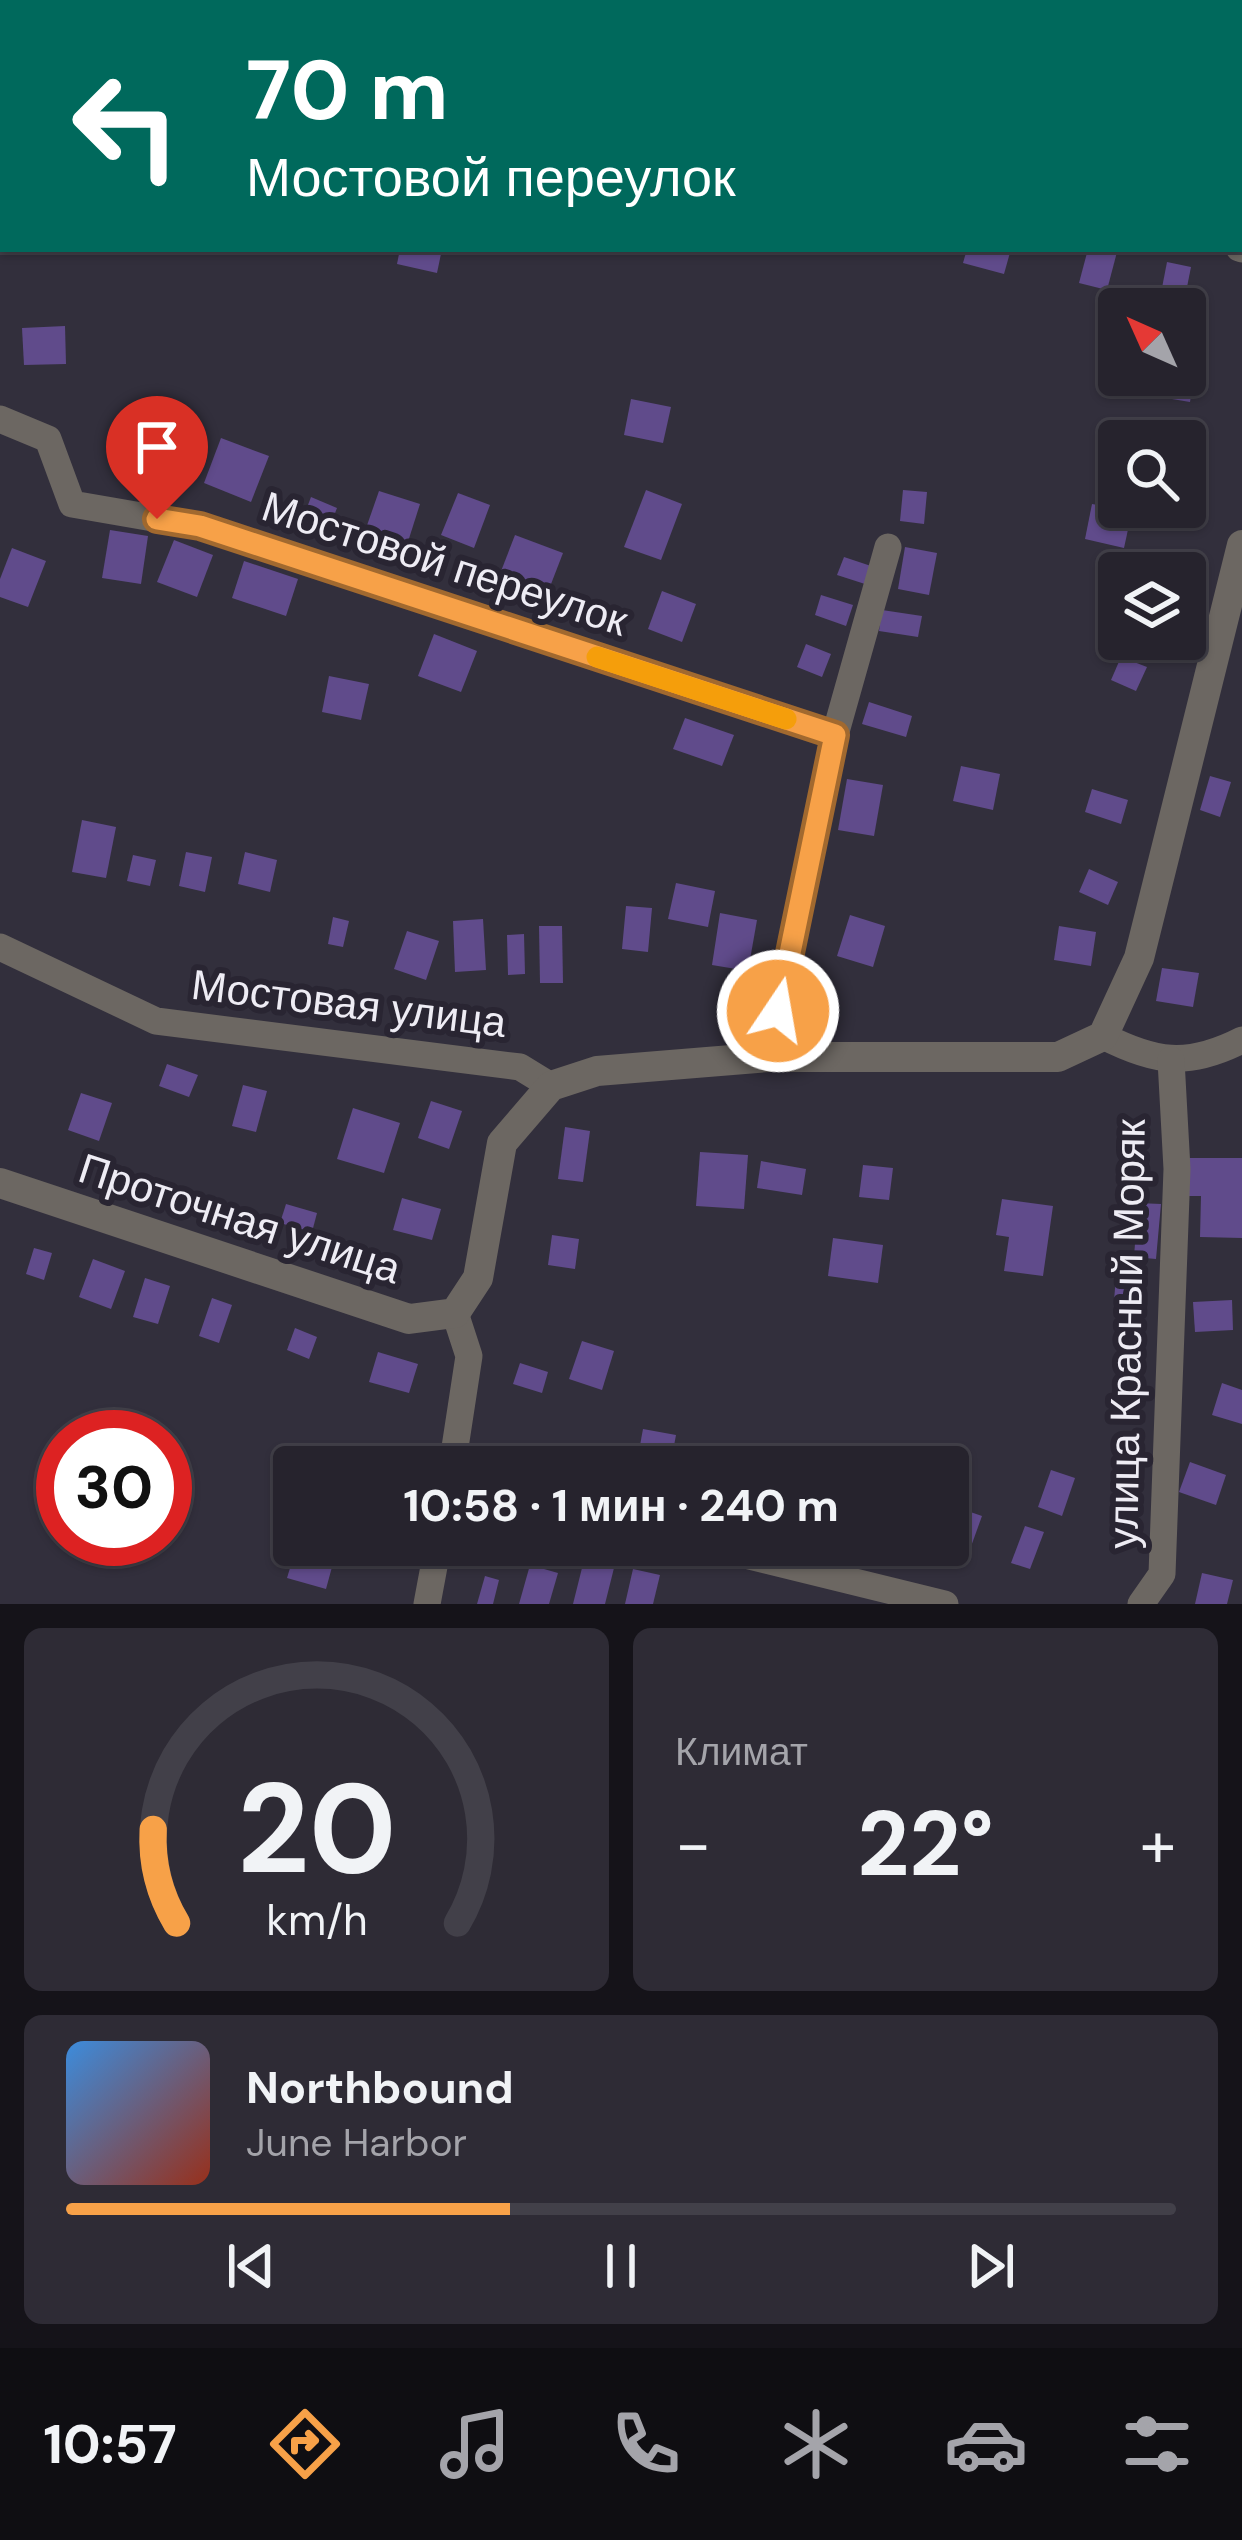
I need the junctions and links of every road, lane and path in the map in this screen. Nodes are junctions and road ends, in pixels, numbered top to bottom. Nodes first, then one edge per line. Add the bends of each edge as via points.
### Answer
1 (0, 419) edge
2 (1242, 545) edge
3 (888, 547) dead end
4 (835, 735) junction
5 (0, 947) edge
6 (1103, 1036) junction
7 (1242, 1040) edge
8 (768, 1057) junction
9 (1171, 1060) junction
10 (551, 1086) junction
11 (0, 1183) edge
12 (455, 1313) junction
13 (455, 1446) edge
14 (434, 1566) edge
15 (790, 1566) edge
16 (428, 1604) edge
17 (945, 1604) edge
18 (1141, 1604) edge

1 - 4 street, Мостовой переулок via 48,439 72,504 200,526
2 - 6 street via 1139,958
3 - 4 street
4 - 8 street
5 - 10 street, Мостовая улица via 156,1021 520,1067
6 - 8 street, Мостовая улица via 1058,1057
6 - 9 street via 1146,1058
7 - 9 street
8 - 10 street, Мостовая улица via 597,1071
9 - 18 street, улица Красный Моряк via 1177,1169 1162,1574
10 - 12 street via 502,1143 478,1278
11 - 12 street, Проточная улица via 409,1318
12 - 13 street via 469,1356
14 - 16 street
15 - 17 street

